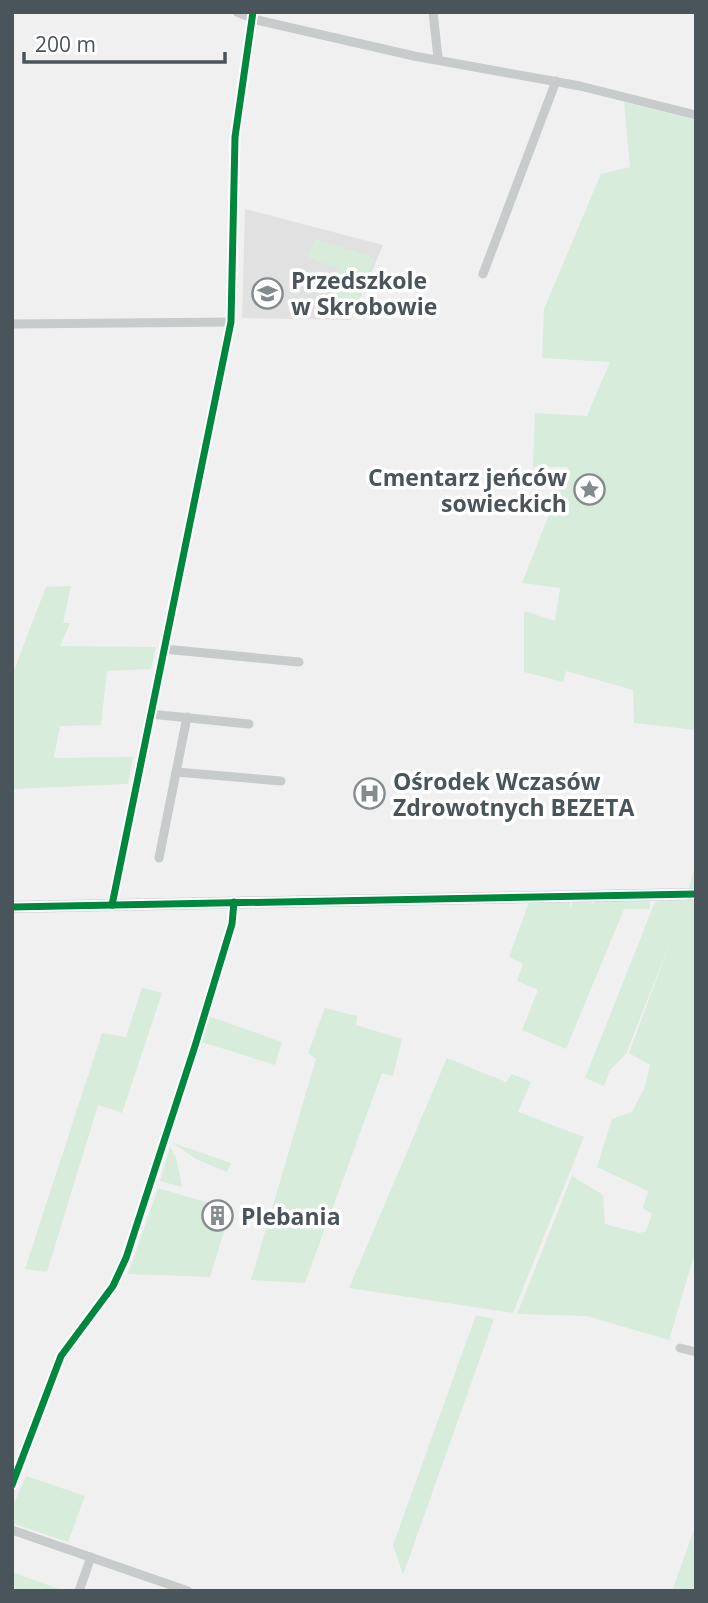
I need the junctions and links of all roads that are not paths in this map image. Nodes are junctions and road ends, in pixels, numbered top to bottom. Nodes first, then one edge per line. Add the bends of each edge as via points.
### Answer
1 (237, 12) edge
2 (433, 12) edge
3 (253, 14) edge
4 (438, 58) junction
5 (556, 81) junction
6 (696, 115) edge
7 (483, 274) dead end
8 (231, 322) junction
9 (12, 324) edge
10 (164, 649) junction
11 (299, 662) dead end
12 (150, 715) junction
13 (187, 717) junction
14 (249, 724) dead end
15 (176, 772) junction
16 (281, 781) dead end
17 (159, 858) dead end
18 (696, 894) edge
19 (234, 902) junction
20 (112, 905) junction
21 (12, 906) edge
22 (680, 1348) dead end
23 (696, 1352) edge
24 (12, 1485) edge
25 (12, 1530) edge
26 (91, 1557) junction
27 (79, 1591) edge
28 (188, 1591) edge

1 - 3 street
2 - 4 street
3 - 4 street via 378,48
3 - 8 street via 235,137
4 - 5 street
5 - 6 street
5 - 7 street
8 - 9 street
8 - 10 street
10 - 11 street
10 - 12 street
12 - 13 street
12 - 20 street
13 - 14 street
13 - 15 street
15 - 16 street
15 - 17 street
18 - 19 main road
19 - 20 main road
19 - 24 street via 232,923 127,1258 113,1286 61,1356
20 - 21 main road
22 - 23 street
25 - 26 street
26 - 27 street
26 - 28 street

